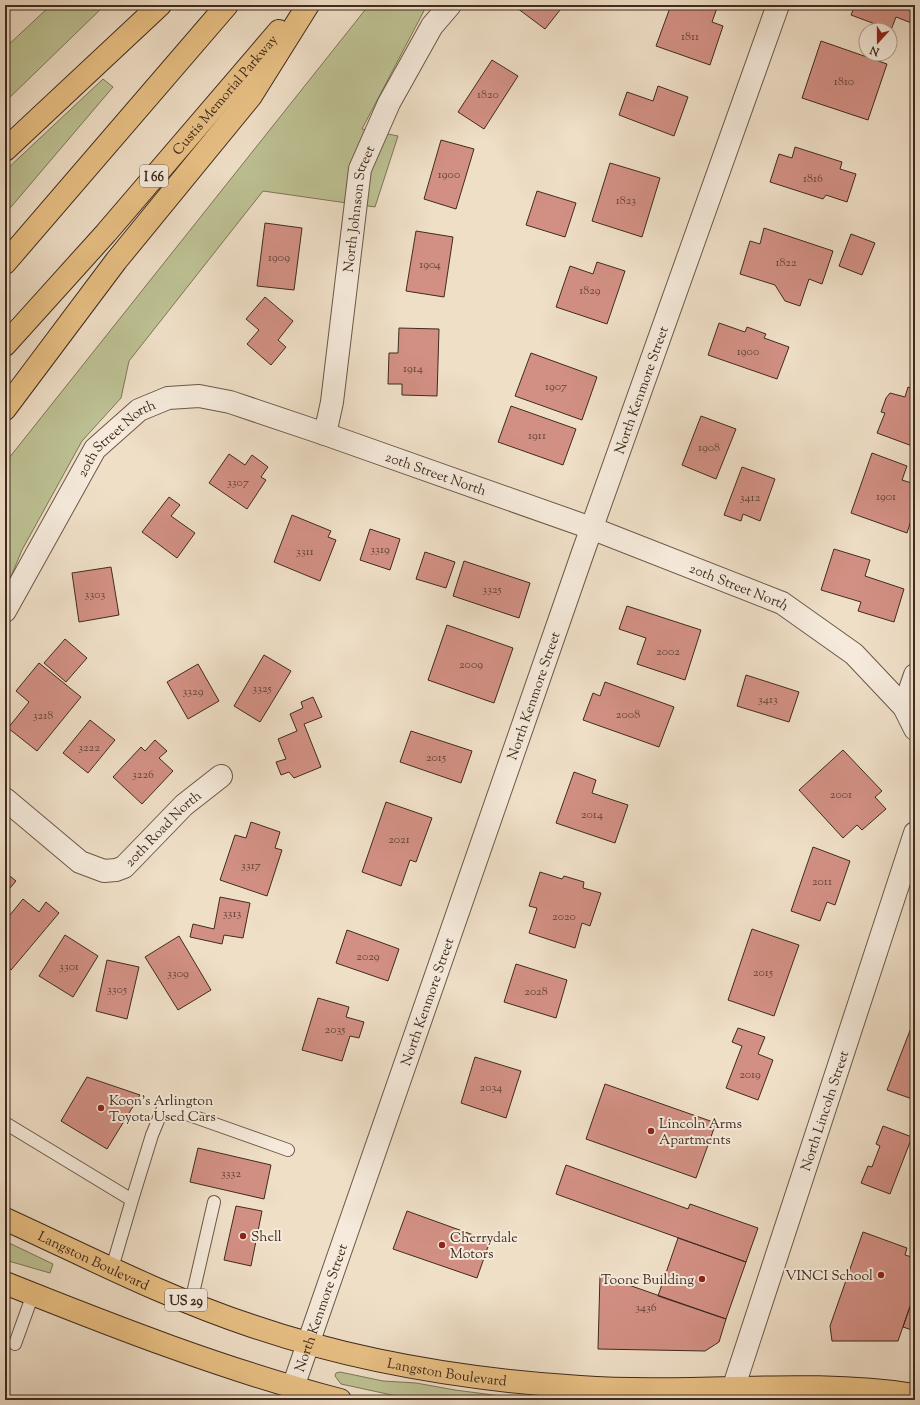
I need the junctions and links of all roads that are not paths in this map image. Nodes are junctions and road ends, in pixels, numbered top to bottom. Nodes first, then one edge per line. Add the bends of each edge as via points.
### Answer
1 (160, 5) edge
2 (227, 5) edge
3 (301, 5) edge
4 (308, 5) edge
5 (450, 5) edge
6 (778, 5) edge
7 (5, 150) edge
8 (5, 263) edge
9 (5, 345) edge
10 (5, 409) edge
11 (325, 434) junction
12 (591, 528) junction
13 (5, 610) edge
14 (915, 675) edge
15 (904, 707) junction
16 (915, 728) edge
17 (221, 776) dead end
18 (5, 799) edge
19 (915, 833) edge
20 (5, 1123) edge
21 (288, 1150) dead end
22 (132, 1200) junction
23 (214, 1202) dead end
24 (5, 1219) edge
25 (112, 1268) junction
26 (5, 1283) edge
27 (32, 1294) junction
28 (191, 1302) junction
29 (15, 1344) dead end
30 (308, 1344) junction
31 (733, 1389) junction
32 (292, 1394) edge
33 (915, 1395) edge
34 (340, 1400) edge

1 - 7 main road
2 - 8 main road
3 - 9 main road, Custis Memorial Parkway / I 66 via 101,238
4 - 10 main road via 251,96 116,261
5 - 11 street, North Johnson Street via 432,26 389,103 360,169 332,402
6 - 12 street, North Kenmore Street
11 - 12 street, 20th Street North
11 - 13 street, 20th Street North via 230,402 199,396 168,398 139,410 95,449
12 - 15 street, 20th Street North via 782,603 854,654
12 - 30 street, North Kenmore Street
14 - 15 street
15 - 16 street, 20th Street North
17 - 18 street, 20th Road North via 184,805 124,867 116,870 104,871 80,862
19 - 31 street, North Lincoln Street
20 - 22 lane
21 - 22 lane via 164,1106 152,1135
22 - 25 lane
23 - 28 lane
24 - 25 main road, Langston Boulevard / US 29
25 - 28 main road, Langston Boulevard / US 29
26 - 27 main road
27 - 29 lane
27 - 32 main road
28 - 30 main road, Langston Boulevard / US 29 via 249,1325
30 - 31 main road, Langston Boulevard / US 29 via 383,1361 506,1380 620,1389
30 - 32 street, North Kenmore Street
31 - 33 main road, Langston Boulevard / US 29 via 843,1388
32 - 34 main road

